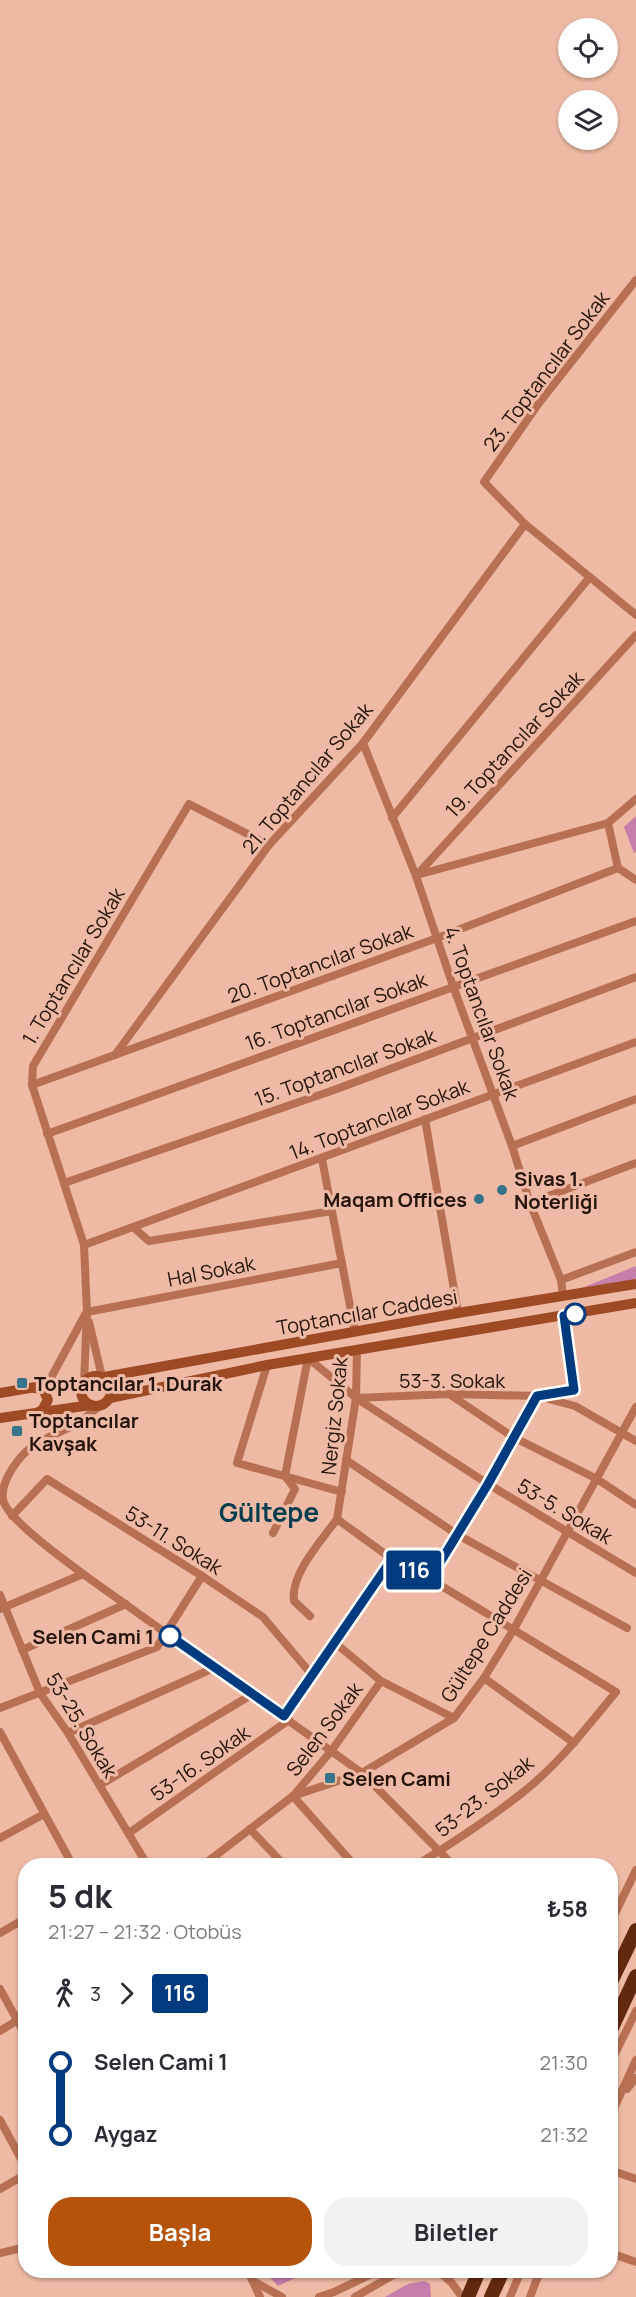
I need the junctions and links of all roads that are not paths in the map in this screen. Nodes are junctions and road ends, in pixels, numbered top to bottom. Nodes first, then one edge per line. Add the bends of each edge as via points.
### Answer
1 (636, 280) edge
2 (525, 524) junction
3 (589, 578) junction
4 (636, 615) edge
5 (636, 635) edge
6 (363, 742) junction
7 (636, 799) edge
8 (392, 818) junction
9 (608, 823) junction
10 (269, 845) junction
11 (618, 868) junction
12 (416, 876) junction
13 (636, 879) edge
14 (636, 921) edge
15 (437, 938) junction
16 (636, 977) edge
17 (453, 986) junction
18 (472, 1037) junction
19 (636, 1042) edge
20 (116, 1055) junction
21 (32, 1085) junction
22 (494, 1092) junction
23 (636, 1099) edge
24 (425, 1119) junction
25 (47, 1134) junction
26 (512, 1146) junction
27 (322, 1159) junction
28 (636, 1163) edge
29 (64, 1183) junction
30 (530, 1203) junction
31 (332, 1211) junction
32 (134, 1228) junction
33 (84, 1245) junction
34 (636, 1252) edge
35 (342, 1263) junction
36 (561, 1280) junction
37 (636, 1284) edge
38 (563, 1296) junction
39 (636, 1304) edge
40 (87, 1312) junction
41 (458, 1313) junction
42 (564, 1316) junction
43 (355, 1332) junction
44 (357, 1349) junction
45 (308, 1358) junction
46 (267, 1365) junction
47 (103, 1377) junction
48 (83, 1382) junction
49 (46, 1385) junction
50 (33, 1388) junction
51 (0, 1393) edge
52 (449, 1394) junction
53 (537, 1396) junction
54 (110, 1398) junction
55 (356, 1398) junction
56 (95, 1406) junction
57 (636, 1407) edge
58 (34, 1415) junction
59 (0, 1418) edge
60 (622, 1432) junction
61 (513, 1437) junction
62 (636, 1441) edge
63 (346, 1460) junction
64 (285, 1476) junction
65 (597, 1479) junction
66 (488, 1484) junction
67 (342, 1492) junction
68 (636, 1505) edge
69 (12, 1516) junction
70 (337, 1520) junction
71 (567, 1530) junction
72 (273, 1533) dead end
73 (458, 1535) junction
74 (392, 1559) junction
75 (636, 1573) edge
76 (83, 1574) junction
77 (202, 1576) junction
78 (430, 1579) junction
79 (541, 1581) junction
80 (0, 1595) edge
81 (126, 1604) junction
82 (3, 1608) edge
83 (310, 1616) dead end
84 (627, 1628) dead end
85 (514, 1629) junction
86 (166, 1633) junction
87 (334, 1642) junction
88 (22, 1650) junction
89 (216, 1667) junction
90 (312, 1675) junction
91 (484, 1678) junction
92 (381, 1681) junction
93 (40, 1693) junction
94 (252, 1694) junction
95 (0, 1708) edge
96 (286, 1718) junction
97 (454, 1718) junction
98 (0, 1732) edge
99 (68, 1733) junction
100 (574, 1743) junction
101 (4, 1750) edge
102 (332, 1750) junction
103 (362, 1773) junction
104 (100, 1785) junction
105 (293, 1797) junction
106 (44, 1814) junction
107 (250, 1829) junction
108 (129, 1833) junction
109 (0, 1838) edge
110 (440, 1851) junction
111 (69, 1858) edge
112 (143, 1858) edge
113 (212, 1858) edge
114 (277, 1858) edge
115 (349, 1858) edge
116 (428, 1858) edge
117 (447, 1858) edge
118 (636, 1870) edge
119 (618, 1907) edge
120 (18, 1923) edge
121 (636, 1930) edge
122 (0, 1933) edge
123 (618, 1967) edge
124 (636, 1976) edge
125 (0, 1989) edge
126 (636, 2011) edge
127 (618, 2015) edge
128 (17, 2022) joint
129 (0, 2031) edge
130 (618, 2048) edge
131 (636, 2060) edge
132 (636, 2078) edge
133 (621, 2098) junction
134 (618, 2103) edge
135 (0, 2120) edge
136 (18, 2153) edge
137 (618, 2173) edge
138 (18, 2179) edge
139 (636, 2179) edge
140 (0, 2189) edge
141 (18, 2249) edge
142 (0, 2253) edge
143 (618, 2256) edge
144 (636, 2262) edge
145 (251, 2278) edge
146 (363, 2278) edge
147 (388, 2278) edge
148 (447, 2278) edge
149 (476, 2278) edge
150 (500, 2278) edge
151 (517, 2278) edge
152 (537, 2278) edge
153 (252, 2281) junction
154 (260, 2297) edge
155 (282, 2297) edge
156 (319, 2297) edge
157 (355, 2297) edge
158 (462, 2297) edge
159 (468, 2297) edge
160 (491, 2297) edge
161 (510, 2297) edge
162 (530, 2297) edge

1 - 2 street, 23. Toptancılar Sokak via 539,403 484,482
2 - 3 street
2 - 6 street, 21. Toptancılar Sokak
3 - 4 street
3 - 8 street
5 - 12 street, 19. Toptancılar Sokak
6 - 8 street, 4. Toptancılar Sokak
6 - 10 street, 21. Toptancılar Sokak
7 - 9 street
8 - 12 street, 4. Toptancılar Sokak
9 - 11 street
9 - 12 street
10 - 20 street, 21. Toptancılar Sokak
10 - 21 street, 1. Toptancılar Sokak via 189,804 33,1066
11 - 13 street
11 - 15 street, 20. Toptancılar Sokak
12 - 15 street, 4. Toptancılar Sokak
14 - 17 street, 16. Toptancılar Sokak
15 - 17 street, 4. Toptancılar Sokak
15 - 20 street, 20. Toptancılar Sokak
16 - 18 street, 15. Toptancılar Sokak
17 - 18 street, 4. Toptancılar Sokak
17 - 25 street, 16. Toptancılar Sokak
18 - 22 street, 4. Toptancılar Sokak
18 - 29 street, 15. Toptancılar Sokak via 334,1090
19 - 22 street, 14. Toptancılar Sokak
20 - 21 street, 20. Toptancılar Sokak
21 - 25 street
22 - 24 street, 14. Toptancılar Sokak
22 - 26 street, 4. Toptancılar Sokak
23 - 26 street
24 - 27 street, 14. Toptancılar Sokak
24 - 41 street
25 - 29 street
26 - 30 street, 4. Toptancılar Sokak
27 - 31 street
27 - 32 street, 14. Toptancılar Sokak
28 - 30 street
29 - 33 street
30 - 36 street, 4. Toptancılar Sokak
31 - 32 street via 149,1241
31 - 35 street
32 - 33 street, 14. Toptancılar Sokak
33 - 40 street
34 - 36 street
35 - 40 street, Hal Sokak
35 - 43 street
36 - 38 street, 4. Toptancılar Sokak
37 - 38 street, Toptancılar Caddesi
38 - 41 street, Toptancılar Caddesi
39 - 42 street, Toptancılar Caddesi
40 - 47 street
40 - 48 street
40 - 49 street
41 - 43 street, Toptancılar Caddesi
42 - 44 street, Toptancılar Caddesi
42 - 53 street via 574,1390
43 - 47 street, Toptancılar Caddesi
44 - 45 street, Toptancılar Caddesi
44 - 55 street, Nergiz Sokak
45 - 46 street, Toptancılar Caddesi
45 - 55 street
45 - 64 street
46 - 54 street, Toptancılar Caddesi
46 - 64 street via 237,1463
47 - 48 street via 92,1376
47 - 54 street via 111,1387
48 - 49 street
48 - 56 street via 82,1396
49 - 50 street
50 - 51 street
50 - 58 street via 43,1389 48,1400
52 - 53 street, 53-3. Sokak
52 - 55 street, 53-3. Sokak
52 - 61 street
53 - 60 street, 53-3. Sokak via 575,1406
53 - 61 street
54 - 56 street
55 - 63 street, Nergiz Sokak
55 - 66 street, 53-5. Sokak
56 - 58 street
56 - 69 street via 78,1424 34,1444 9,1473 3,1500
57 - 60 street, Gültepe Caddesi
58 - 59 street
60 - 62 street, 53-3. Sokak
60 - 65 street, Gültepe Caddesi
61 - 65 street
61 - 66 street
63 - 67 street, Nergiz Sokak
63 - 73 street
64 - 67 street
64 - 72 street via 295,1489
65 - 68 street
65 - 71 street, Gültepe Caddesi
66 - 71 street, 53-5. Sokak
66 - 73 street
67 - 70 street, Nergiz Sokak
69 - 76 street
69 - 77 street, 53-11. Sokak via 47,1479
70 - 74 street
70 - 83 street via 311,1554 294,1586 294,1601
71 - 75 street, 53-5. Sokak
71 - 79 street, Gültepe Caddesi
73 - 78 street
73 - 79 street
74 - 78 street
74 - 87 street
76 - 81 street
76 - 82 street
77 - 86 street
77 - 90 street, 53-11. Sokak via 262,1617
78 - 85 street
79 - 84 street
79 - 85 street, Gültepe Caddesi
80 - 82 street, 53-25. Sokak
81 - 86 street
81 - 88 street
82 - 88 street, 53-25. Sokak
85 - 91 street, Gültepe Caddesi
85 - 100 street, 53-23. Sokak via 615,1692
86 - 89 street
86 - 93 street via 157,1647
87 - 90 street
87 - 92 street
88 - 93 street, 53-25. Sokak
89 - 94 street
89 - 99 street
90 - 96 street
91 - 97 street, Gültepe Caddesi
91 - 100 street
92 - 97 street
92 - 102 street, Selen Sokak
93 - 95 street
93 - 99 street, 53-25. Sokak
94 - 96 street
94 - 104 street
96 - 102 street
96 - 108 street, 53-16. Sokak
97 - 103 street, Gültepe Caddesi
98 - 101 street
99 - 104 street, 53-25. Sokak
100 - 110 street, 53-23. Sokak via 523,1792
101 - 106 street
102 - 103 street
102 - 105 street, Selen Sokak
103 - 105 street, Gültepe Caddesi
103 - 110 street
104 - 108 street, 53-25. Sokak
105 - 107 street, Gültepe Caddesi
105 - 115 street
106 - 109 street
106 - 111 street
107 - 113 street, Gültepe Caddesi
107 - 114 street
108 - 112 street, 53-25. Sokak
110 - 116 street, 53-23. Sokak
110 - 117 street
118 - 119 street
120 - 122 street
121 - 123 highway
124 - 127 highway
125 - 128 street
126 - 130 street
128 - 129 street
131 - 133 street
132 - 133 street
133 - 134 street
135 - 136 street
137 - 139 street
138 - 140 street
141 - 142 street
143 - 144 street
145 - 153 street
146 - 156 street
147 - 157 street
148 - 158 street
149 - 159 highway
150 - 160 highway
151 - 161 street
152 - 162 street
153 - 154 street
153 - 155 street

